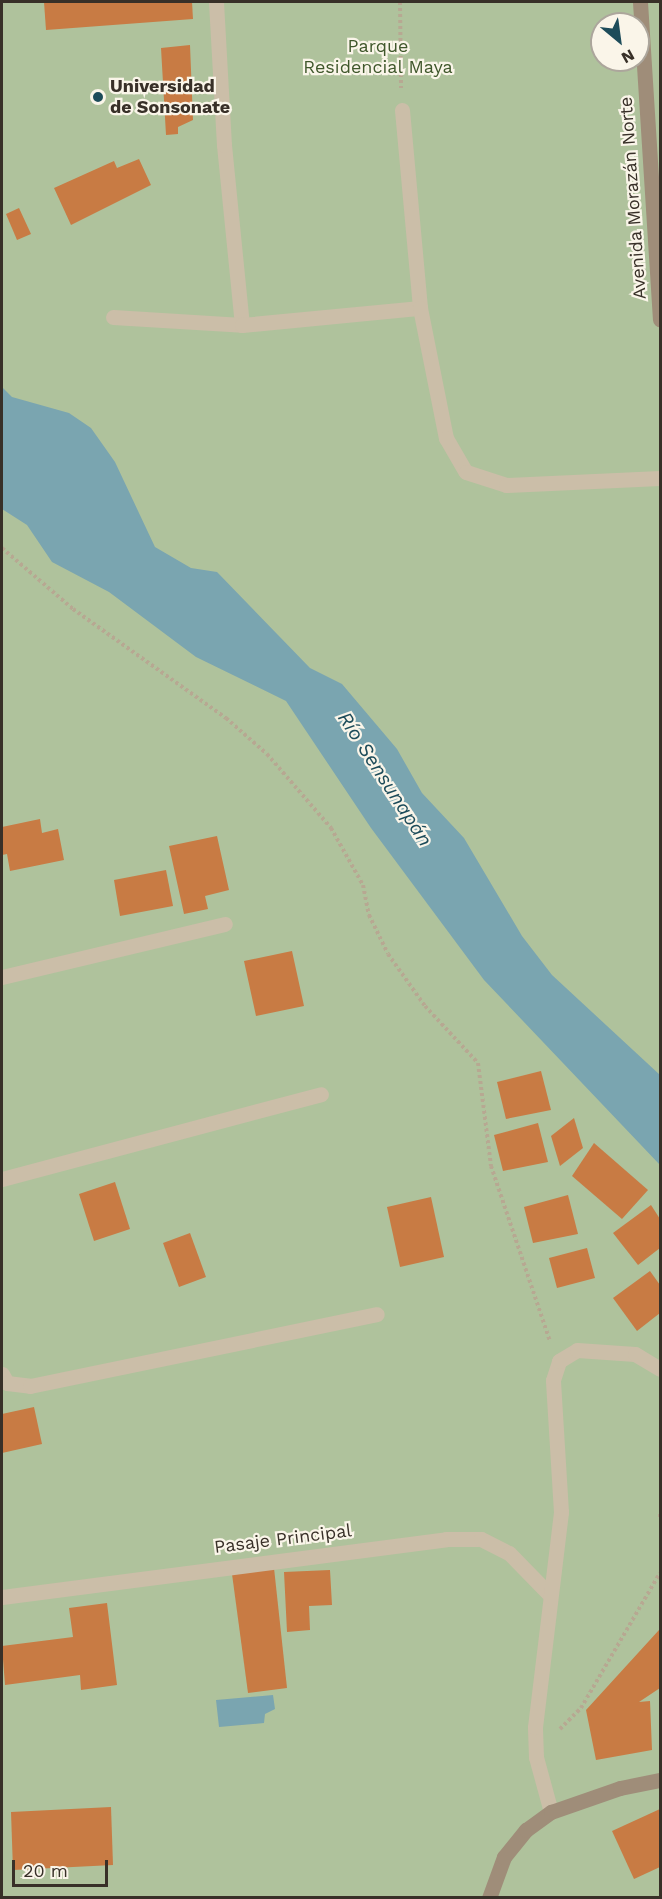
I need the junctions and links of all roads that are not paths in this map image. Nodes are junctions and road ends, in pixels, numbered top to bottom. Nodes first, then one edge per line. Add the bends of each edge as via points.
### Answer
1 (216, 2) edge
2 (640, 2) edge
3 (402, 110) road end
4 (655, 144) edge
5 (420, 308) junction
6 (113, 317) dead end
7 (660, 319) edge
8 (242, 325) junction
9 (660, 478) edge
10 (225, 924) dead end
11 (2, 977) edge
12 (321, 1094) dead end
13 (2, 1179) edge
14 (377, 1314) dead end
15 (660, 1369) edge
16 (2, 1374) edge
17 (550, 1595) junction
18 (2, 1597) edge
19 (660, 1780) edge
20 (551, 1812) junction
21 (489, 1898) edge

1 - 8 street via 224,145
2 - 4 main road, Avenida Morazán Norte
3 - 5 street
4 - 7 main road, Avenida Morazán Norte
5 - 8 street
5 - 9 street via 446,438 466,472 506,485
6 - 8 street
10 - 11 street
12 - 13 street
14 - 16 street via 30,1386 7,1383
15 - 17 street via 635,1354 601,1349 577,1350 559,1361 554,1380 562,1501
17 - 18 street, Pasaje Principal via 509,1553 481,1539 446,1539
17 - 20 street via 537,1690 536,1757
19 - 20 main road via 601,1793
20 - 21 main road via 526,1830 504,1857

